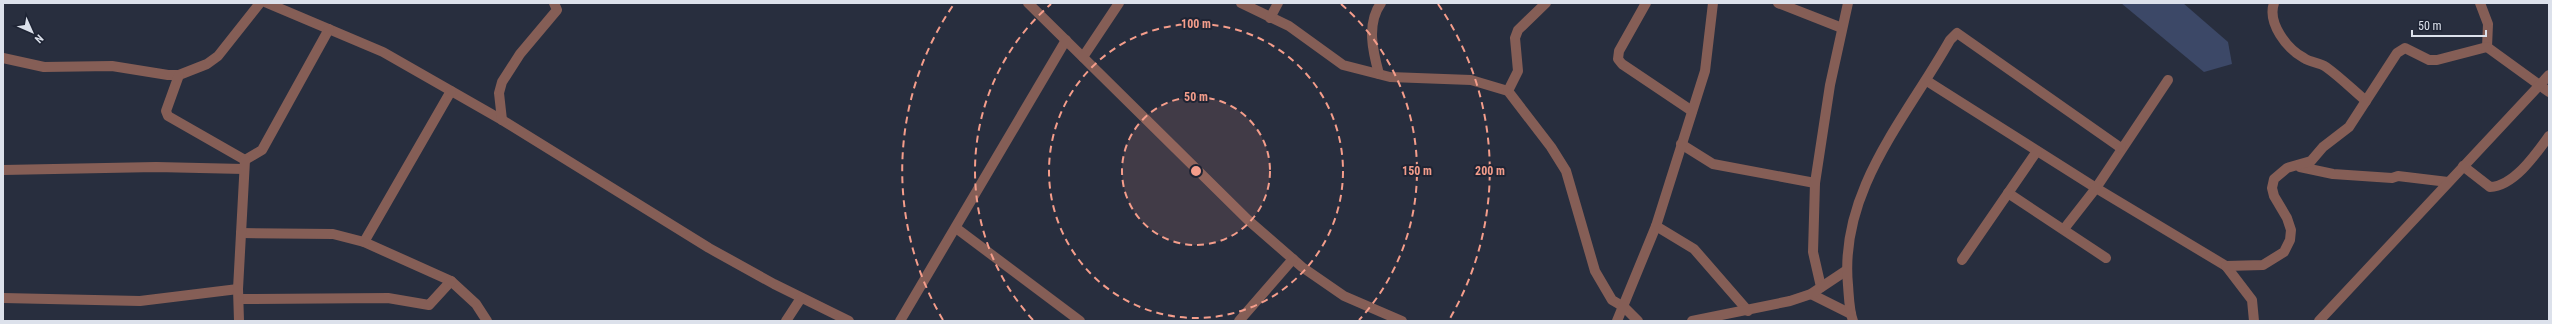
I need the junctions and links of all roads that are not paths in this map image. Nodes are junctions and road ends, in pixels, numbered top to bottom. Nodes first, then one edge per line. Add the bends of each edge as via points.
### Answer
1 (260, 3) edge
2 (267, 3) edge
3 (554, 3) edge
4 (1028, 3) edge
5 (1119, 3) edge
6 (1241, 3) edge
7 (1278, 3) edge
8 (1381, 3) edge
9 (1546, 3) edge
10 (1646, 3) edge
11 (1713, 3) edge
12 (1778, 3) edge
13 (1848, 3) edge
14 (2274, 3) edge
15 (2480, 3) edge
16 (1270, 18) junction
17 (1842, 28) junction
18 (329, 29) junction
19 (1066, 40) junction
20 (2487, 47) junction
21 (1083, 57) junction
22 (3, 58) edge
23 (1379, 74) junction
24 (179, 75) junction
25 (2549, 75) edge
26 (2168, 80) dead end
27 (1927, 81) junction
28 (2539, 85) junction
29 (451, 91) junction
30 (1508, 92) junction
31 (2549, 92) edge
32 (2366, 101) junction
33 (1692, 111) junction
34 (502, 120) junction
35 (2549, 136) edge
36 (1681, 144) junction
37 (2122, 148) junction
38 (2037, 151) junction
39 (244, 165) junction
40 (2296, 166) junction
41 (2463, 166) junction
42 (3, 170) edge
43 (2448, 182) junction
44 (1815, 183) junction
45 (2096, 188) junction
46 (2008, 193) junction
47 (1656, 226) junction
48 (956, 228) junction
49 (2064, 230) junction
50 (241, 233) junction
51 (364, 242) junction
52 (2106, 258) dead end
53 (1293, 259) junction
54 (1962, 260) dead end
55 (2226, 266) junction
56 (1846, 270) junction
57 (451, 281) junction
58 (1821, 287) junction
59 (238, 289) junction
60 (1811, 294) junction
61 (3, 298) edge
62 (801, 298) junction
63 (239, 299) junction
64 (1624, 307) junction
65 (1748, 310) junction
66 (1380, 317) edge
67 (1852, 318) edge
68 (239, 321) edge
69 (487, 321) edge
70 (786, 321) edge
71 (849, 321) edge
72 (900, 321) edge
73 (1080, 321) edge
74 (1239, 321) edge
75 (1402, 321) edge
76 (1617, 321) edge
77 (1638, 321) edge
78 (1692, 321) edge
79 (2254, 321) edge
80 (2319, 321) edge

1 - 24 street via 218,56 207,64
2 - 18 street
3 - 34 street via 557,10 554,16 529,43 502,82 499,93
4 - 19 street
5 - 21 street
6 - 16 street
7 - 16 street
8 - 23 street via 1375,15 1371,43
9 - 30 street via 1518,30 1515,38 1518,71
10 - 33 street via 1619,51 1618,59
11 - 33 street via 1706,71
12 - 17 street
13 - 17 street
14 - 32 street via 2271,10 2273,20 2290,48 2306,60 2327,68
15 - 20 street via 2488,24
16 - 23 street via 1289,26 1343,65
17 - 44 street via 1830,85
18 - 29 street via 383,52
18 - 39 street via 266,143
19 - 21 street
19 - 48 street
20 - 28 street
20 - 32 street via 2437,60 2429,60 2405,48 2401,49
21 - 53 street via 1248,220
22 - 24 street via 50,67 112,66
23 - 30 street via 1404,78 1472,80
24 - 39 street via 166,111 168,116
25 - 28 street
26 - 37 street
27 - 37 street via 1950,40 1957,33
27 - 38 street
27 - 56 street via 1864,184 1852,224
28 - 31 street
28 - 41 street
29 - 34 street
29 - 51 street
30 - 64 street via 1551,147 1566,171 1595,271 1612,300
32 - 40 street via 2349,127 2320,150 2311,161
33 - 36 street
34 - 62 street via 709,248
35 - 41 street via 2521,170 2497,187 2490,187
36 - 44 street via 1713,164
36 - 47 street
37 - 45 street
38 - 45 street
38 - 46 street
39 - 42 street
39 - 50 street
40 - 43 street via 2333,174 2392,178 2398,176
40 - 55 street via 2280,172 2274,179 2272,188 2291,230 2290,240 2284,252 2263,265
41 - 43 street
43 - 80 street
44 - 58 street via 1812,252
45 - 49 street
45 - 55 street
46 - 49 street
46 - 54 street
47 - 64 street
47 - 65 street via 1694,249
48 - 72 street
48 - 73 street
49 - 52 street
50 - 51 street via 333,234
50 - 59 street
51 - 57 street
53 - 66 street via 1344,296
53 - 74 street
55 - 79 street via 2252,300
56 - 58 street
56 - 67 street
57 - 63 street via 430,305 388,298
57 - 69 street via 476,304
58 - 60 street
59 - 61 street via 134,301
59 - 63 street
60 - 65 street via 1774,306
60 - 67 street
62 - 70 street
62 - 71 street
63 - 68 street
64 - 76 street
64 - 77 street
65 - 78 street
66 - 75 street

